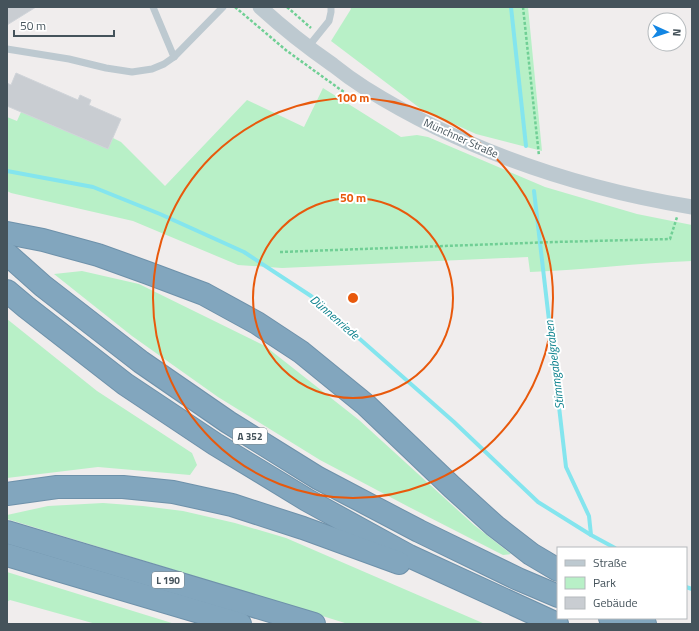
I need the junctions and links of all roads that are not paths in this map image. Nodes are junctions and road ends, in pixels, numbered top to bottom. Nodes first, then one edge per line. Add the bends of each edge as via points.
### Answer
1 (153, 7) edge
2 (223, 7) edge
3 (260, 7) edge
4 (330, 7) edge
5 (308, 47) junction
6 (7, 48) edge
7 (174, 57) junction
8 (692, 206) edge
9 (7, 233) edge
10 (7, 254) edge
11 (7, 291) edge
12 (7, 494) edge
13 (14, 534) edge
14 (7, 555) edge
15 (557, 569) edge
16 (557, 596) edge
17 (511, 604) junction
18 (612, 619) edge
19 (240, 624) edge
20 (314, 624) edge
21 (557, 624) edge
22 (625, 624) edge

1 - 7 lane
2 - 7 lane
3 - 5 street, Münchner Straße
4 - 5 lane via 329,21
5 - 8 street, Münchner Straße via 363,87 395,106 475,145 573,180 622,193
6 - 7 lane via 132,72 152,69
9 - 15 highway via 98,255 204,294 257,323 301,352 366,405 495,526 531,554
10 - 16 highway, A 352 via 43,286 141,362 279,454 318,478 419,531
11 - 17 highway, A 352 via 125,384 215,444 307,500 409,556
12 - 17 highway via 57,487 122,487 173,492 232,505 303,528
13 - 20 highway, L 190
14 - 19 highway, L 190
17 - 21 highway, A 352
18 - 22 highway

